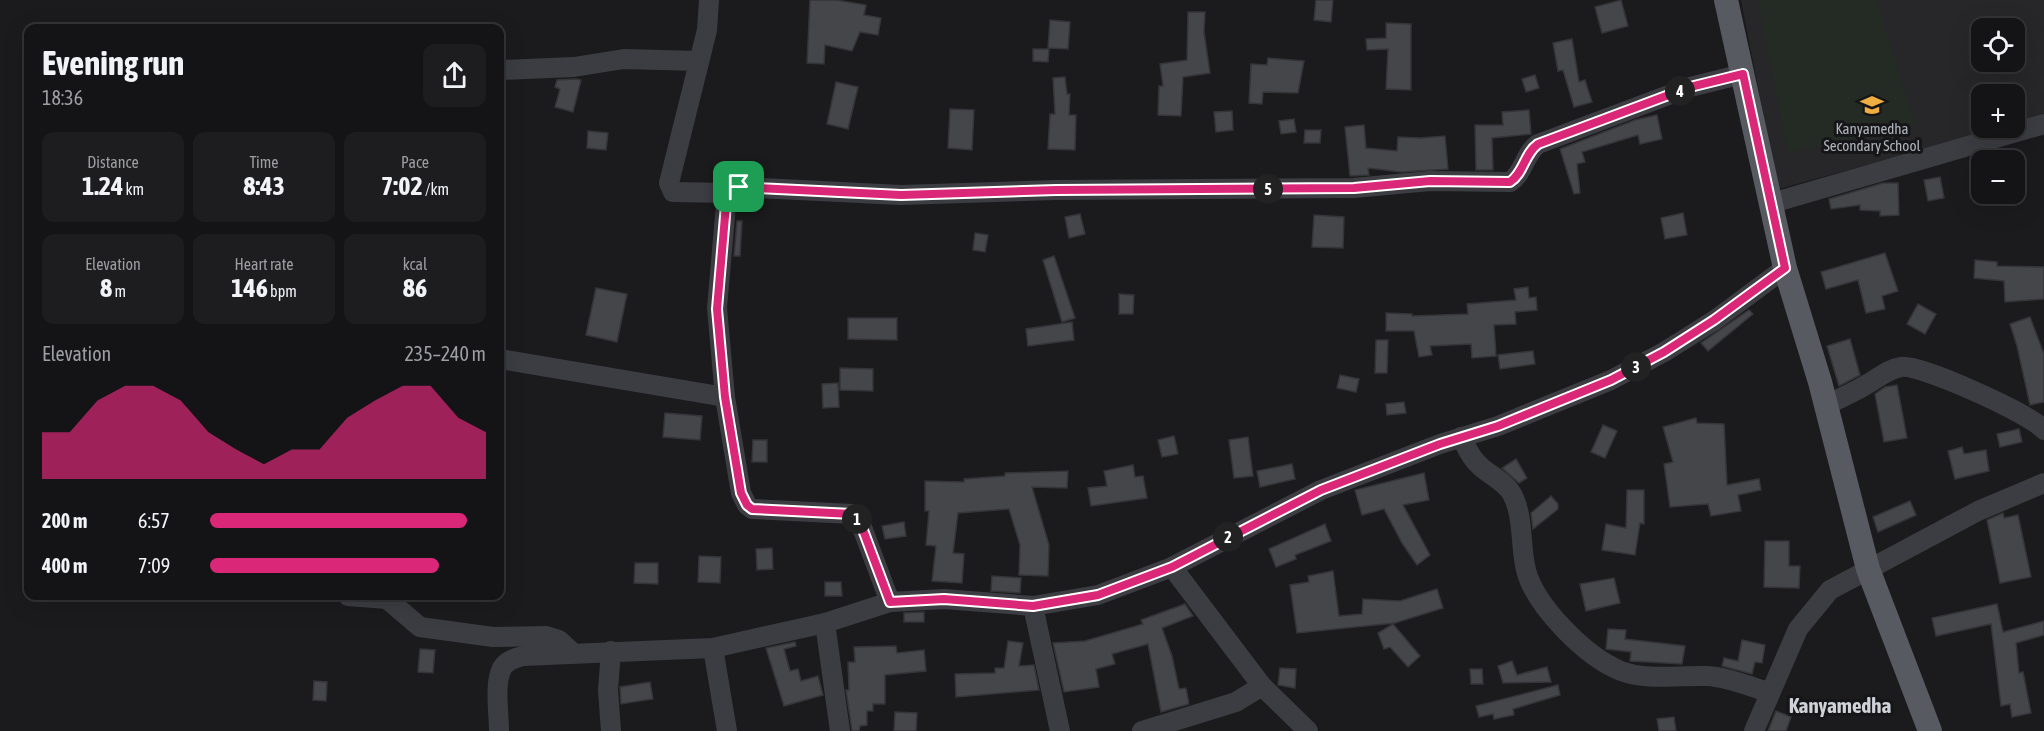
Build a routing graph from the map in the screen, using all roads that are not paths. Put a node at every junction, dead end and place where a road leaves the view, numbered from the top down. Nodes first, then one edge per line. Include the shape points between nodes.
1 (709, 0) edge
2 (1726, 0) edge
3 (699, 61) junction
4 (504, 70) edge
5 (1743, 74) junction
6 (2044, 124) edge
7 (727, 193) junction
8 (1772, 203) junction
9 (1785, 268) junction
10 (504, 359) edge
11 (725, 397) junction
12 (1826, 405) junction
13 (2044, 430) edge
14 (1461, 437) junction
15 (2044, 483) edge
16 (1172, 567) junction
17 (1868, 569) junction
18 (388, 600) edge
19 (890, 602) junction
20 (1033, 606) junction
21 (825, 623) junction
22 (713, 648) junction
23 (611, 651) junction
24 (572, 652) junction
25 (1262, 686) junction
26 (1768, 692) junction
27 (499, 731) edge
28 (611, 731) edge
29 (727, 731) edge
30 (840, 731) edge
31 (1060, 731) edge
32 (1142, 731) edge
33 (1308, 731) edge
34 (1754, 731) edge
35 (1930, 731) edge

1 - 3 street
2 - 5 main road
3 - 4 street via 624,59 574,67
3 - 7 street via 669,183 673,192
5 - 7 street via 1690,87 1538,144 1530,149 1516,178 1510,182 901,195 739,187
5 - 8 main road
6 - 8 street
7 - 11 street via 717,309
8 - 9 main road
9 - 12 main road
9 - 14 street via 1714,320 1611,380
10 - 11 street
11 - 19 street via 741,493 747,505 752,509 852,514 860,522
12 - 13 street via 1887,371 1904,366 2017,410
12 - 17 main road
14 - 16 street via 1321,490
14 - 26 street via 1478,464 1511,493 1517,506 1531,584 1565,630 1599,658 1627,673 1717,677
15 - 17 street via 1978,511
16 - 20 street via 1098,595
16 - 25 street
17 - 26 street via 1830,590 1815,607 1798,629
17 - 35 main road
18 - 24 street via 420,627 494,637 546,636
19 - 20 street via 944,599
19 - 21 street
20 - 31 street
21 - 22 street
21 - 30 street
22 - 23 street
22 - 29 street
23 - 24 street
23 - 28 street
24 - 27 street via 523,656 503,666
25 - 32 street via 1236,702
25 - 33 street
26 - 34 street

